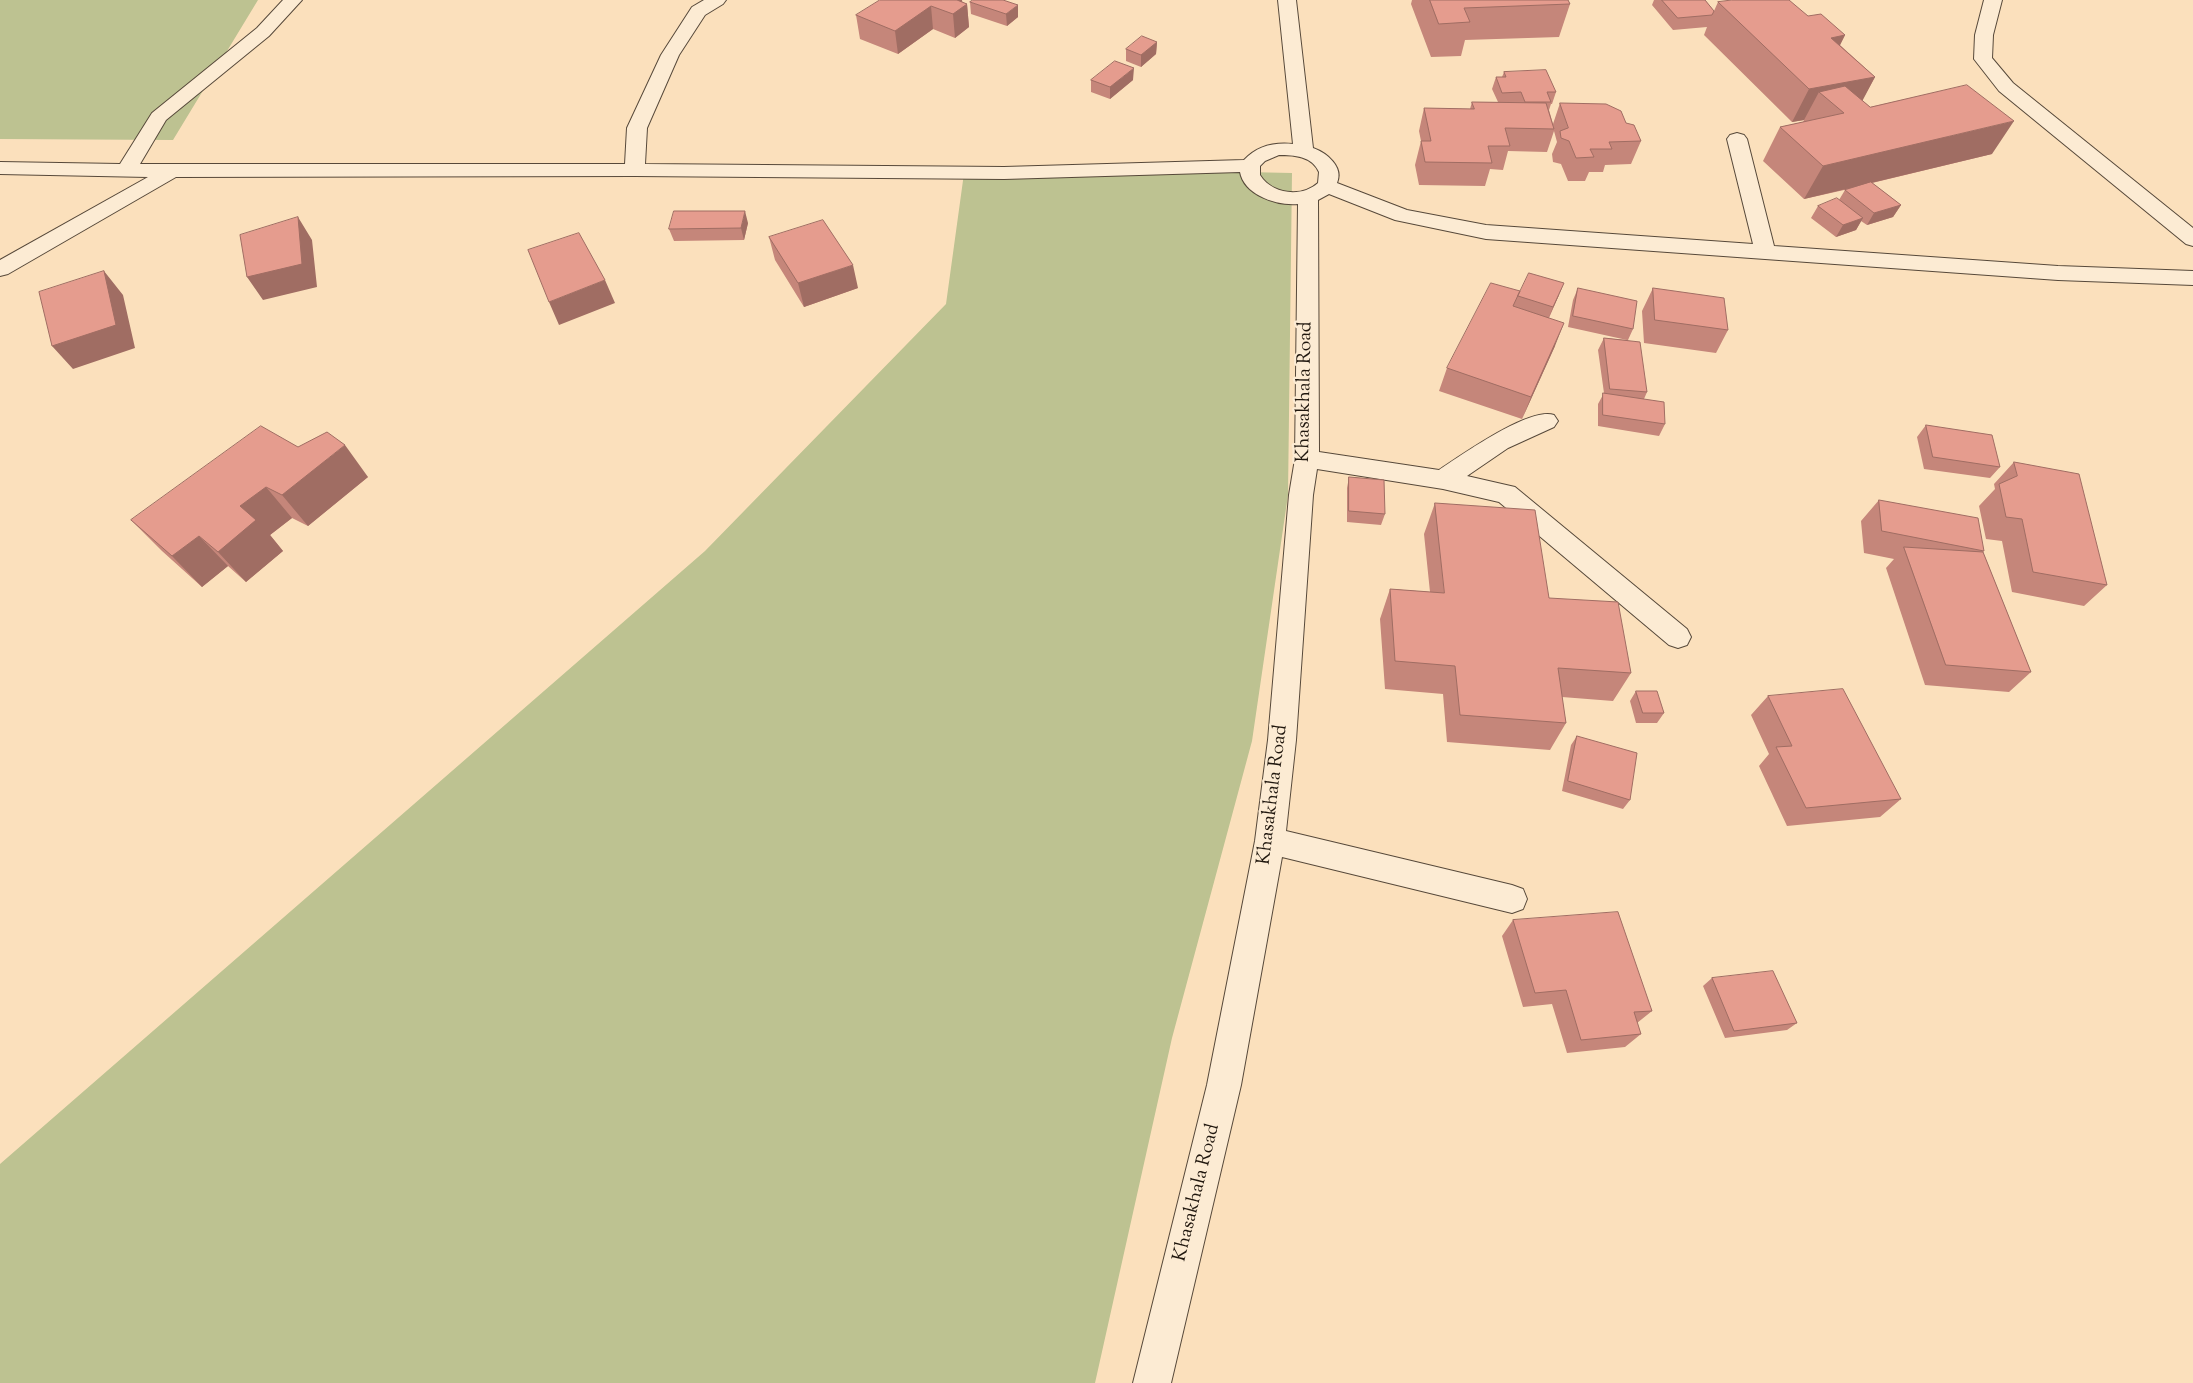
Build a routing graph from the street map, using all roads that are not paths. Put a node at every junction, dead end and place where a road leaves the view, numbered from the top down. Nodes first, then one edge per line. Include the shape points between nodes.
1 (293, 0) edge
2 (717, 0) edge
3 (1286, 0) edge
4 (1993, 0) edge
5 (1737, 139) dead end
6 (1304, 151) junction
7 (1250, 166) junction
8 (0, 168) edge
9 (127, 169) junction
10 (173, 170) junction
11 (635, 170) junction
12 (1317, 191) junction
13 (2193, 239) edge
14 (1765, 252) junction
15 (0, 269) edge
16 (2193, 278) edge
17 (1546, 421) dead end
18 (1307, 459) junction
19 (1443, 480) junction
20 (1678, 637) dead end
21 (1270, 841) junction
22 (1512, 899) dead end
23 (1152, 1383) edge

1 - 9 street via 263,32 159,117
2 - 11 street via 698,11 670,55 637,128
3 - 6 street
4 - 13 street via 1984,35 1983,59 2006,87
5 - 14 street
6 - 7 street via 1276,149 1264,152
6 - 12 street via 1324,163 1330,171 1330,179
7 - 11 street via 1004,173
7 - 12 street via 1248,173 1252,181 1269,194 1288,198
8 - 9 street
9 - 10 street
10 - 11 street
10 - 15 street
12 - 14 street via 1402,215 1486,232
12 - 18 street, Khasakhala Road
14 - 16 street via 2058,273
17 - 19 street via 1500,442
18 - 19 street
18 - 21 street, Khasakhala Road via 1301,495 1282,740
19 - 20 street via 1506,494
21 - 22 street
21 - 23 street, Khasakhala Road via 1224,1085

